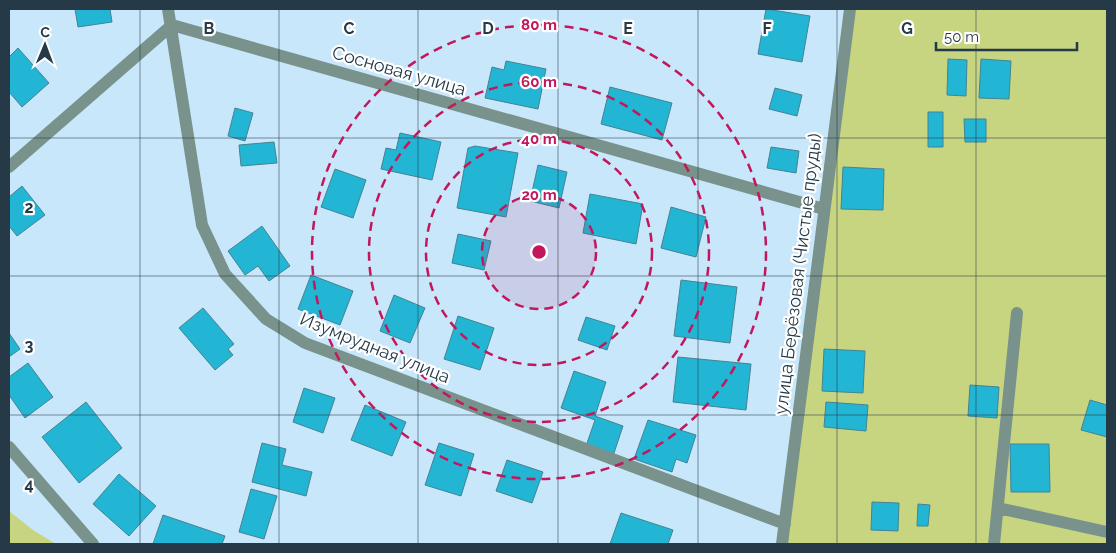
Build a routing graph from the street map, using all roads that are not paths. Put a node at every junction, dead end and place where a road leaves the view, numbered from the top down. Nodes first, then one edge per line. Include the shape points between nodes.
1 (168, 9) edge
2 (850, 9) edge
3 (172, 25) junction
4 (9, 167) edge
5 (824, 209) junction
6 (1017, 313) dead end
7 (9, 447) edge
8 (998, 508) junction
9 (785, 524) junction
10 (1107, 532) edge
11 (93, 544) edge
12 (782, 544) edge
13 (994, 544) edge

1 - 3 street, Изумрудная улица
2 - 5 street, улица Берёзовая (Чистые пруды)
3 - 4 street
3 - 5 street, Сосновая улица
3 - 9 street, Изумрудная улица via 202,226 226,274 266,319 305,343
5 - 9 street, улица Берёзовая (Чистые пруды)
6 - 8 street
7 - 11 street
8 - 10 street
8 - 13 street
9 - 12 street, улица Берёзовая (Чистые пруды)

